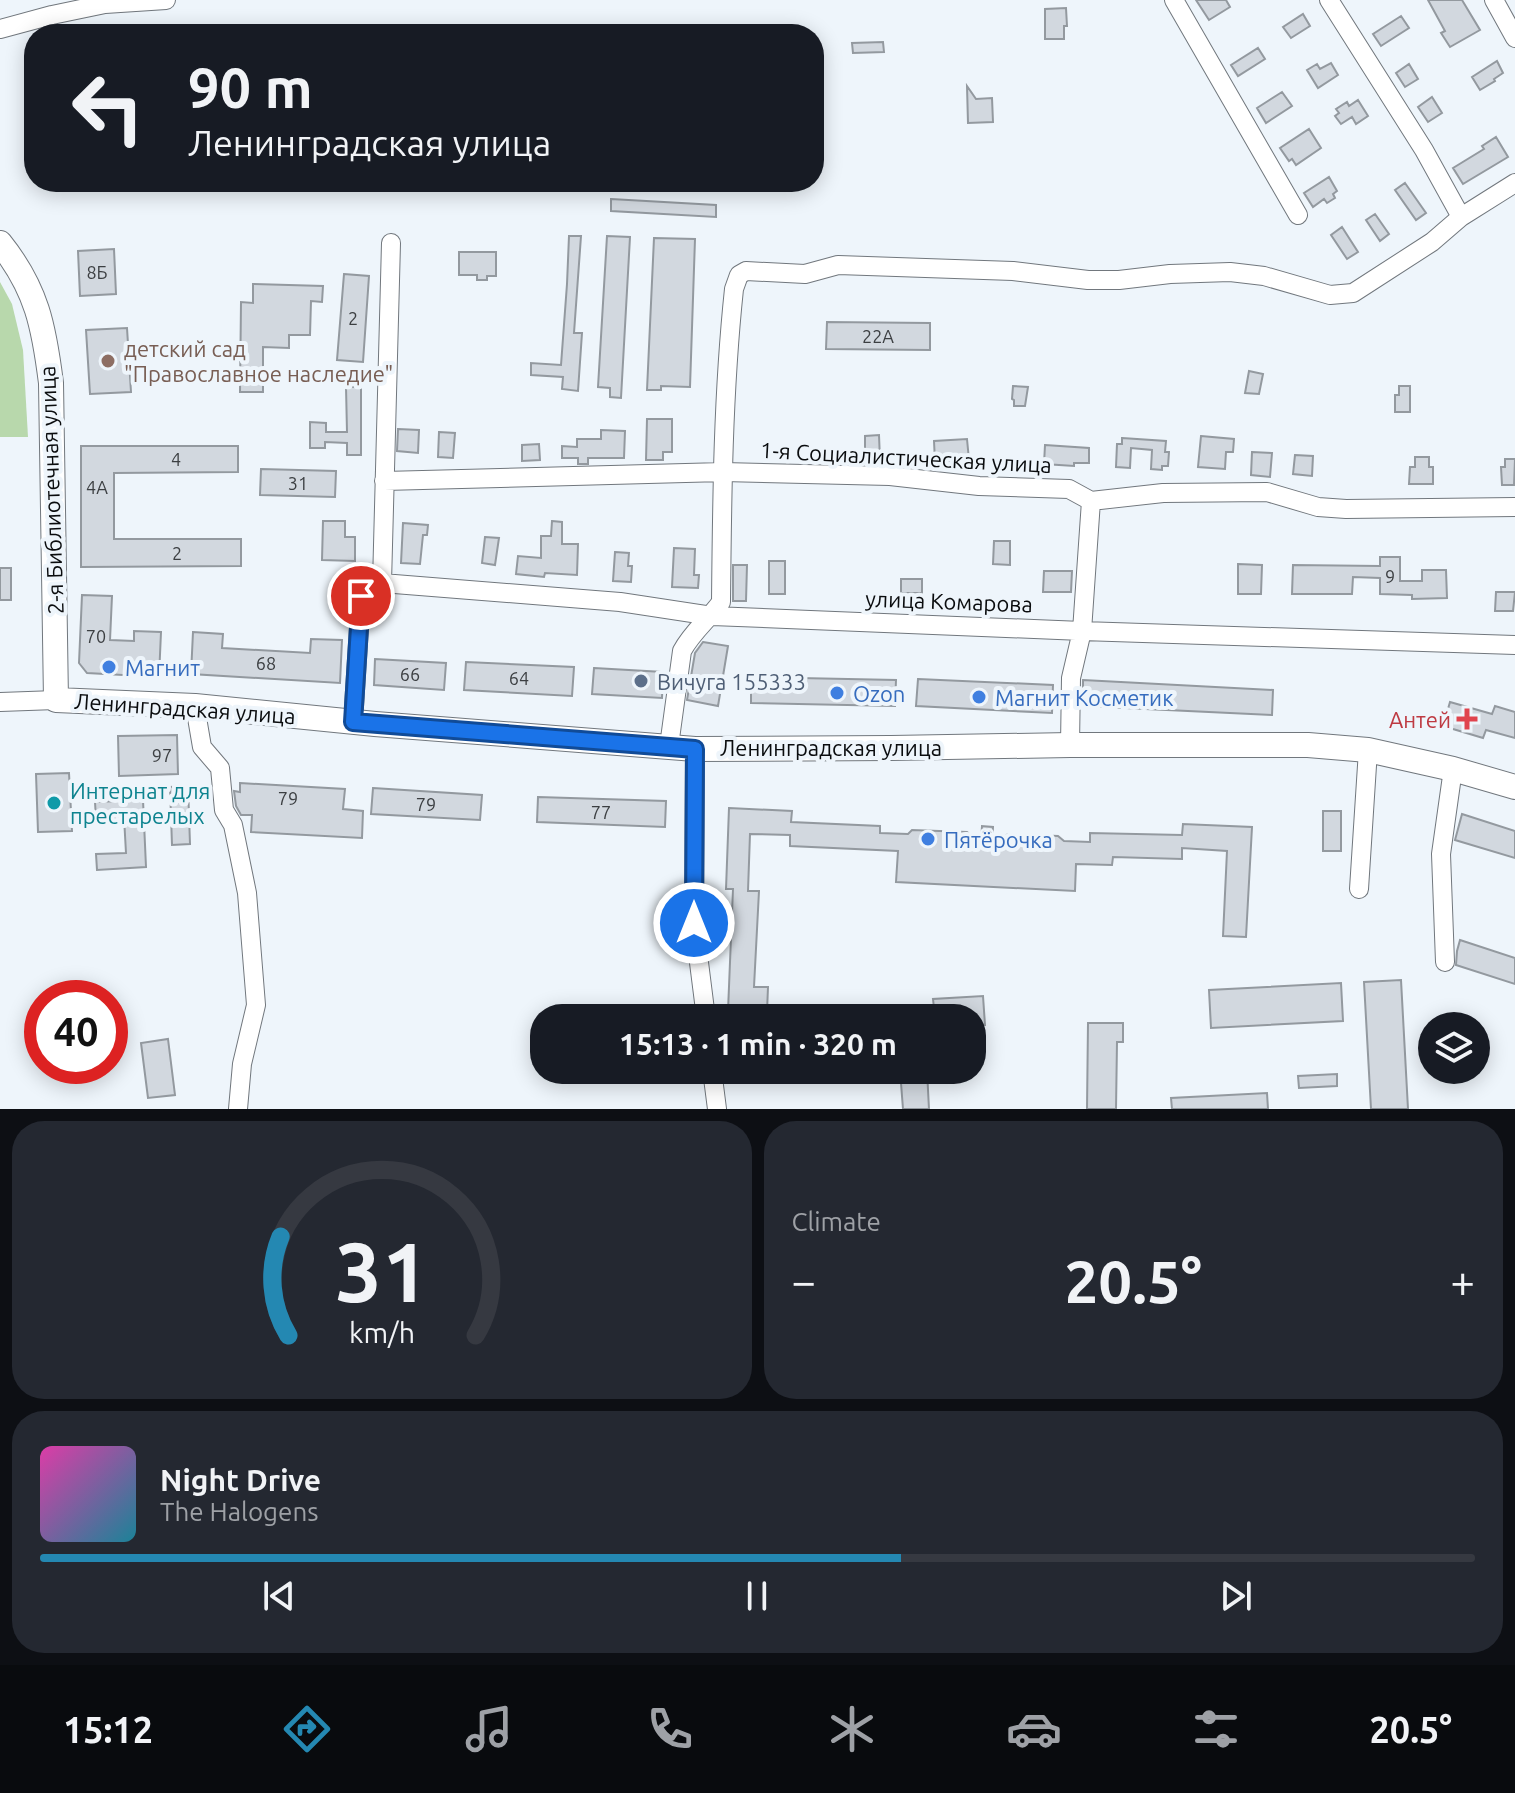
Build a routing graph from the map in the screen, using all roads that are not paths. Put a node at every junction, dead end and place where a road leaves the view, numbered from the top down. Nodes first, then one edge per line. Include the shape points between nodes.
1 (166, 0) edge
2 (1174, 0) edge
3 (1329, 0) edge
4 (1494, 0) edge
5 (51, 7) edge
6 (0, 29) edge
7 (1515, 38) edge
8 (1515, 183) edge
9 (1298, 215) dead end
10 (1461, 217) junction
11 (0, 243) edge
12 (391, 243) dead end
13 (723, 472) junction
14 (384, 481) junction
15 (1091, 501) junction
16 (1515, 507) edge
17 (382, 583) junction
18 (712, 616) junction
19 (1082, 631) junction
20 (1515, 645) edge
21 (56, 700) junction
22 (0, 702) edge
23 (195, 706) junction
24 (353, 722) junction
25 (1070, 745) junction
26 (669, 746) junction
27 (695, 749) junction
28 (1368, 750) junction
29 (1453, 769) junction
30 (1515, 787) edge
31 (1359, 889) dead end
32 (1445, 962) dead end
33 (704, 1004) edge
34 (714, 1084) edge
35 (238, 1109) edge
36 (717, 1109) edge

1 - 5 street
2 - 9 street
3 - 10 street
4 - 7 street
5 - 6 street
8 - 10 street
10 - 13 street via 1369,284 1353,293 1330,295 1230,272 1088,280 1013,271 838,265 805,274 746,271 734,289
11 - 21 main road, 2-я Библиотечная улица via 34,297 51,383
12 - 14 street
13 - 14 street, 1-я Социалистическая улица
13 - 15 street, 1-я Социалистическая улица via 890,476 1069,489
13 - 18 street via 721,602
14 - 17 street
15 - 16 street, 1-я Социалистическая улица via 1163,493 1267,492 1346,509
15 - 19 street
17 - 18 street, улица Комарова via 620,602
17 - 24 street via 366,588 361,596
18 - 19 street, улица Комарова
18 - 26 street via 682,651
19 - 20 street, улица Комарова
19 - 25 street via 1071,678
21 - 22 street, Ленинградская улица
21 - 23 main road, Ленинградская улица
23 - 24 main road, Ленинградская улица
23 - 35 street via 202,747 220,768 224,810 233,825 247,893 256,1005
24 - 26 main road, Ленинградская улица
25 - 27 main road, Ленинградская улица
25 - 28 main road, Ленинградская улица
26 - 27 main road, Ленинградская улица
27 - 33 street via 694,923
28 - 29 main road, Ленинградская улица
28 - 31 street
29 - 30 main road, Ленинградская улица
29 - 32 street via 1441,854
34 - 36 street

